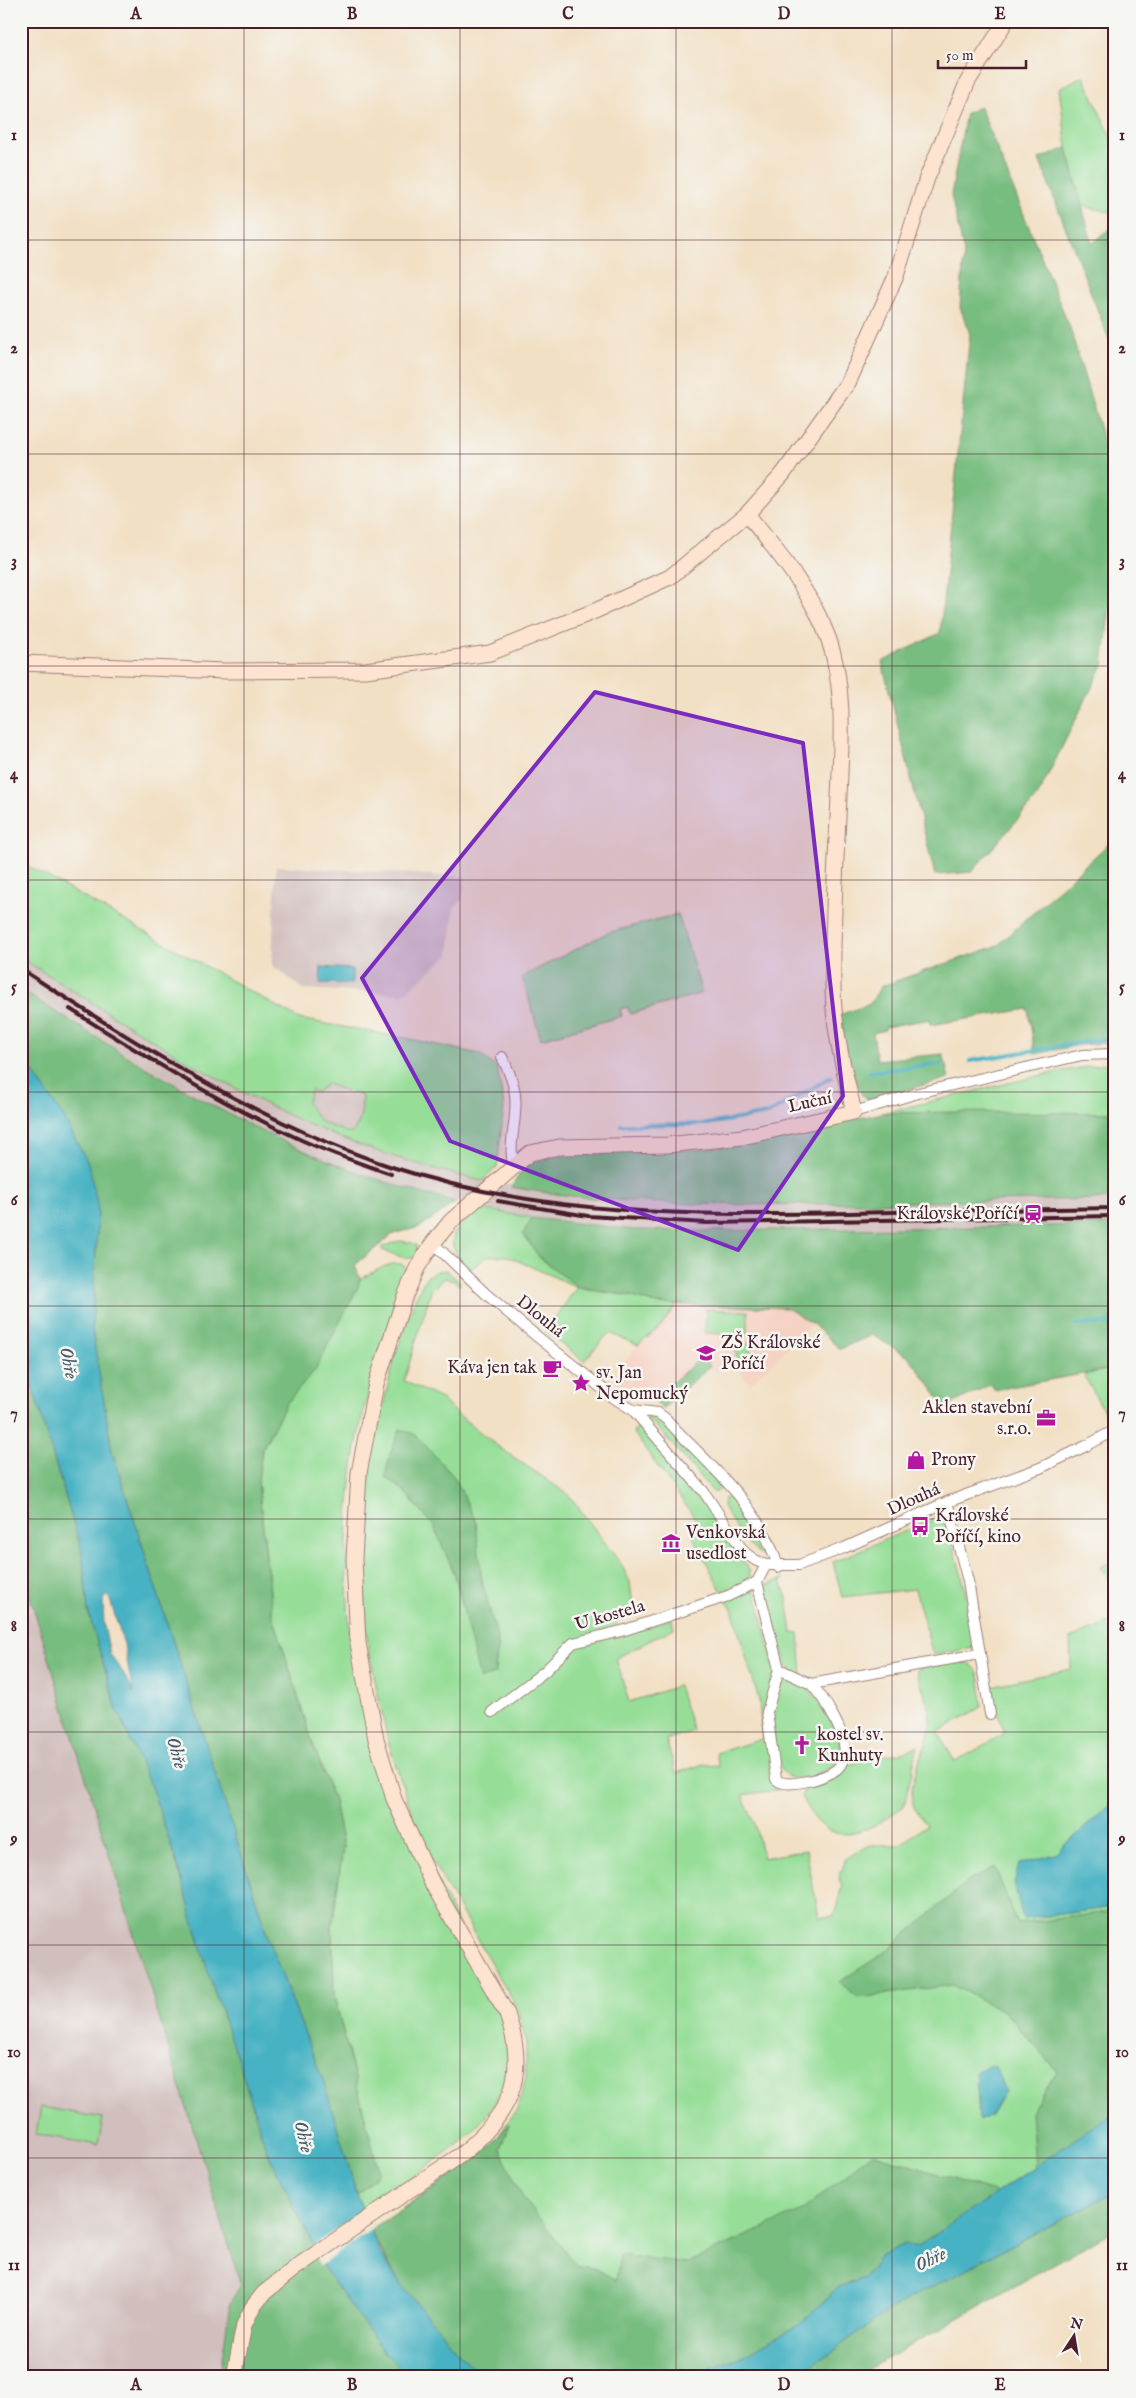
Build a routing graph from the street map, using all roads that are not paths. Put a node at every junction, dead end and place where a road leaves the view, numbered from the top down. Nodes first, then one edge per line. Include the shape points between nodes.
1 (1006, 21) edge
2 (748, 514) junction
3 (21, 663) edge
4 (1115, 1054) edge
5 (502, 1057) dead end
6 (854, 1112) junction
7 (513, 1166) junction
8 (432, 1243) junction
9 (633, 1410) junction
10 (1115, 1430) edge
11 (947, 1502) junction
12 (766, 1565) junction
13 (778, 1567) junction
14 (757, 1582) junction
15 (979, 1654) junction
16 (779, 1669) junction
17 (811, 1684) junction
18 (492, 1712) dead end
19 (990, 1714) dead end
20 (234, 2377) edge

1 - 2 street via 968,81 927,178 896,276 849,381 783,474
2 - 3 street via 670,577 596,611 490,653 366,670 226,672
2 - 6 street via 795,573 814,605 829,641 836,670 843,718 833,987 837,1037
4 - 6 street, Luční via 1082,1055 918,1093
5 - 7 street via 516,1096 509,1149
6 - 7 street, Luční via 742,1137 667,1145 559,1147 530,1153
7 - 8 street, Luční via 450,1221
8 - 9 street, Dlouhá via 517,1319
8 - 20 street, Luční via 417,1268 394,1326 366,1429 354,1533 358,1643 376,1739 394,1799 432,1883 508,2014 516,2066 507,2104 484,2136 264,2293 244,2324
9 - 12 street, Dlouhá via 704,1492 744,1552
9 - 13 street, Dlouhá via 666,1418 713,1467 756,1517 774,1551
10 - 11 street, Dlouhá via 1040,1468
11 - 13 street, Dlouhá via 844,1548 799,1565
11 - 15 street via 968,1581
12 - 13 street, Dlouhá
12 - 14 street
14 - 16 street
14 - 18 street, U kostela via 728,1596 625,1630 573,1643 545,1671
15 - 17 street
15 - 19 street
16 - 17 street
16 - 17 street via 767,1712 776,1779 783,1784 790,1785 837,1769 844,1755 845,1746 826,1700

